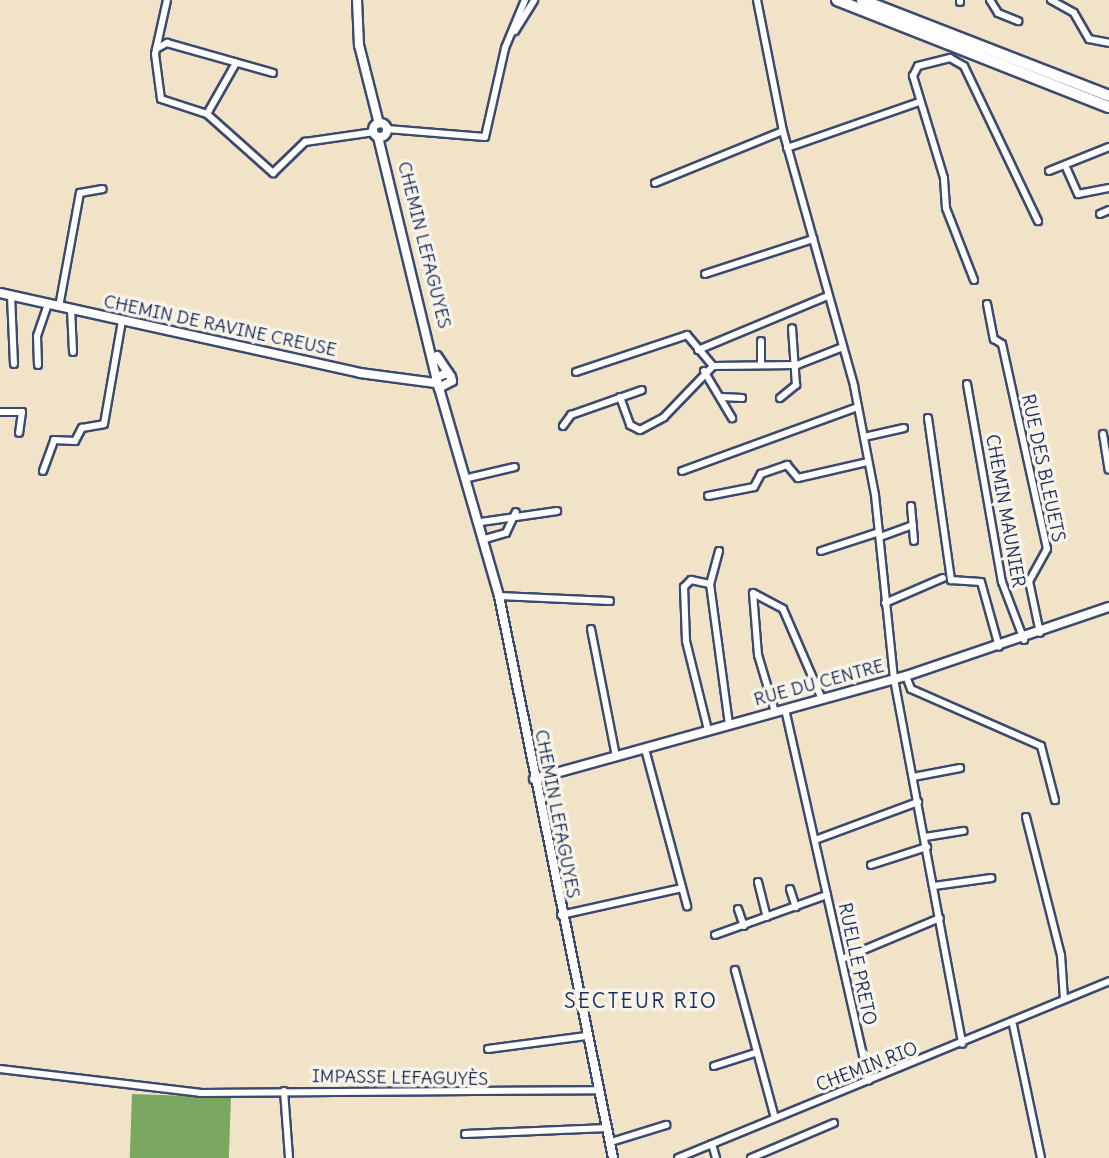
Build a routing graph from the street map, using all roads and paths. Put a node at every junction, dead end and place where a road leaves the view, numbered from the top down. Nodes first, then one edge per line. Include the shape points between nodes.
1 (167, 0) edge
2 (357, 0) edge
3 (525, 0) edge
4 (534, 0) edge
5 (757, 0) edge
6 (837, 0) edge
7 (862, 0) edge
8 (990, 0) edge
9 (1051, 0) edge
10 (1018, 22) dead end
11 (515, 31) junction
12 (1109, 43) edge
13 (156, 48) junction
14 (236, 63) junction
15 (273, 73) dead end
16 (1109, 96) edge
17 (919, 102) junction
18 (1109, 107) edge
19 (207, 114) junction
20 (782, 131) junction
21 (381, 133) junction
22 (1109, 147) edge
23 (788, 148) junction
24 (1065, 165) junction
25 (1049, 171) dead end
26 (655, 183) dead end
27 (103, 189) dead end
28 (1108, 191) edge
29 (1109, 210) edge
30 (1100, 214) dead end
31 (1038, 221) dead end
32 (813, 239) junction
33 (705, 274) dead end
34 (974, 280) dead end
35 (0, 293) edge
36 (11, 296) junction
37 (828, 296) junction
38 (48, 304) junction
39 (987, 304) dead end
40 (59, 307) junction
41 (71, 309) junction
42 (122, 321) junction
43 (792, 328) dead end
44 (761, 341) dead end
45 (843, 347) junction
46 (698, 350) junction
47 (73, 352) dead end
48 (435, 354) junction
49 (761, 363) junction
50 (14, 364) dead end
51 (38, 365) dead end
52 (797, 365) junction
53 (713, 366) junction
54 (705, 371) junction
55 (576, 372) dead end
56 (448, 373) junction
57 (437, 383) junction
58 (967, 384) dead end
59 (451, 385) junction
60 (642, 390) dead end
61 (620, 397) junction
62 (721, 397) junction
63 (742, 398) dead end
64 (780, 398) dead end
65 (448, 404) junction
66 (858, 407) junction
67 (0, 412) edge
68 (732, 418) dead end
69 (928, 418) dead end
70 (563, 426) dead end
71 (904, 428) dead end
72 (19, 433) dead end
73 (1103, 434) dead end
74 (864, 437) junction
75 (869, 462) junction
76 (515, 467) dead end
77 (1109, 470) edge
78 (43, 471) dead end
79 (682, 471) dead end
80 (468, 478) junction
81 (708, 496) dead end
82 (911, 506) dead end
83 (557, 511) dead end
84 (516, 513) junction
85 (481, 522) junction
86 (913, 525) junction
87 (880, 535) junction
88 (485, 538) junction
89 (914, 541) dead end
90 (719, 551) dead end
91 (821, 551) dead end
92 (943, 578) dead end
93 (710, 584) junction
94 (499, 596) junction
95 (610, 601) dead end
96 (885, 603) junction
97 (1109, 607) edge
98 (591, 629) dead end
99 (1040, 634) junction
100 (1024, 640) junction
101 (999, 648) junction
102 (906, 677) junction
103 (894, 679) junction
104 (822, 699) junction
105 (785, 709) junction
106 (775, 712) junction
107 (729, 724) junction
108 (708, 730) junction
109 (645, 749) junction
110 (616, 757) junction
111 (960, 768) dead end
112 (913, 777) junction
113 (534, 779) junction
114 (1055, 800) dead end
115 (918, 802) junction
116 (1026, 817) dead end
117 (964, 831) dead end
118 (925, 837) junction
119 (815, 840) junction
120 (927, 847) junction
121 (871, 865) dead end
122 (991, 878) dead end
123 (758, 883) dead end
124 (934, 886) junction
125 (682, 888) junction
126 (790, 889) dead end
127 (827, 895) junction
128 (687, 906) dead end
129 (796, 907) junction
130 (738, 909) dead end
131 (560, 915) junction
132 (767, 917) junction
133 (940, 918) junction
134 (744, 926) junction
135 (715, 934) dead end
136 (842, 960) junction
137 (735, 970) dead end
138 (1109, 981) edge
139 (1064, 999) junction
140 (1013, 1025) junction
141 (586, 1036) junction
142 (962, 1044) junction
143 (488, 1049) dead end
144 (755, 1053) junction
145 (714, 1066) dead end
146 (0, 1069) edge
147 (869, 1081) junction
148 (600, 1090) junction
149 (284, 1091) junction
150 (775, 1118) junction
151 (834, 1123) dead end
152 (666, 1125) dead end
153 (608, 1128) junction
154 (465, 1134) dead end
155 (611, 1142) junction
156 (712, 1144) junction
157 (692, 1155) edge
158 (289, 1158) edge
159 (613, 1158) edge
160 (678, 1158) edge
161 (716, 1158) edge
162 (751, 1158) edge
163 (1041, 1158) edge

1 - 13 street
2 - 21 main road, CHEMIN LEFAGUYES via 359,45
3 - 11 street
4 - 11 street
5 - 20 street
6 - 18 highway
7 - 16 highway
8 - 10 street via 998,13
9 - 12 street via 1074,13 1089,38
11 - 21 street via 485,137
13 - 14 street via 167,43
13 - 19 street via 161,99
14 - 15 street
14 - 19 street
17 - 23 street
17 - 31 street via 913,76 918,66 950,58 964,65
17 - 34 street via 944,178 948,215
19 - 21 street via 273,173 305,142
20 - 23 street
20 - 26 street
21 - 48 main road, CHEMIN LEFAGUYES
22 - 24 street
23 - 32 street
24 - 25 street
24 - 28 street via 1078,194
27 - 40 street via 80,193
29 - 30 street
32 - 33 street
32 - 37 street
35 - 36 main road, CHEMIN DE RAVINE CREUSE
36 - 38 main road, CHEMIN DE RAVINE CREUSE
36 - 50 street
37 - 45 street
37 - 46 street
38 - 40 main road, CHEMIN DE RAVINE CREUSE
38 - 51 street via 37,336
39 - 99 street, RUE DES BLEUETS via 995,339 1002,344 1047,549 1029,581
40 - 41 main road, CHEMIN DE RAVINE CREUSE
41 - 42 main road, CHEMIN DE RAVINE CREUSE
41 - 47 street
42 - 57 main road, CHEMIN DE RAVINE CREUSE
42 - 78 street via 104,424 82,428 75,441 54,440
43 - 52 street
44 - 49 street
45 - 52 street
45 - 66 street
46 - 53 street
46 - 55 street via 687,335
48 - 56 main road, CHEMIN LEFAGUYES
48 - 57 main road, CHEMIN LEFAGUYES
49 - 52 street
49 - 53 street
52 - 64 street via 795,388
53 - 54 street
54 - 61 street via 664,417 640,430 630,425
54 - 62 street
56 - 57 main road
56 - 59 main road
57 - 59 main road
57 - 65 main road, CHEMIN LEFAGUYES
58 - 100 street, CHEMIN MAUNIER via 1002,582
59 - 65 main road, CHEMIN LEFAGUYES
60 - 61 street
61 - 70 street via 571,415
62 - 63 street
62 - 68 street
65 - 80 main road, CHEMIN LEFAGUYES
66 - 74 street
66 - 79 street
67 - 72 street via 22,412
69 - 101 street via 951,580 981,582
71 - 74 street
73 - 77 street
74 - 75 street
75 - 81 street via 798,478 787,465 761,474 754,487
75 - 87 street
76 - 80 street
80 - 85 main road, CHEMIN LEFAGUYES
82 - 86 street
83 - 84 street
84 - 85 street
84 - 88 street via 506,533
85 - 88 main road, CHEMIN LEFAGUYES
86 - 87 street
86 - 89 street
87 - 91 street
87 - 96 street
88 - 94 main road, CHEMIN LEFAGUYES
90 - 93 street
92 - 96 street
93 - 107 street
93 - 108 street via 691,580 684,587 686,641
94 - 95 street
94 - 113 main road, CHEMIN LEFAGUYES
96 - 103 street
97 - 99 main road, RUE DU CENTRE
98 - 110 street
99 - 100 main road, RUE DU CENTRE
100 - 101 main road, RUE DU CENTRE
101 - 102 main road, RUE DU CENTRE
102 - 103 main road, RUE DU CENTRE
102 - 114 street via 911,690 1041,746
103 - 104 main road, RUE DU CENTRE
103 - 112 street
104 - 105 main road, RUE DU CENTRE
104 - 106 street via 783,609 752,593 758,654
105 - 106 main road, RUE DU CENTRE
105 - 119 street, RUELLE PRETO
106 - 107 main road, RUE DU CENTRE
107 - 108 main road, RUE DU CENTRE
108 - 109 main road, RUE DU CENTRE
109 - 110 main road, RUE DU CENTRE
109 - 125 street
110 - 113 main road, RUE DU CENTRE
111 - 112 street
112 - 115 street
113 - 131 main road, CHEMIN LEFAGUYES
115 - 118 street
115 - 119 street
116 - 139 street via 1061,955
117 - 118 street
118 - 120 street
119 - 127 street, RUELLE PRETO
120 - 121 street
120 - 124 street
122 - 124 street
123 - 132 street
124 - 133 street
125 - 128 street
125 - 131 street
126 - 129 street
127 - 129 street, RUELLE PRETO
127 - 136 street, RUELLE PRETO
129 - 132 street, RUELLE PRETO
130 - 134 street
131 - 141 main road, CHEMIN LEFAGUYES
132 - 134 street, RUELLE PRETO
133 - 136 street
133 - 142 street
134 - 135 street, RUELLE PRETO
136 - 147 street, RUELLE PRETO
137 - 144 street
138 - 139 street, CHEMIN RIO
139 - 140 street, CHEMIN RIO
140 - 142 street, CHEMIN RIO
140 - 163 street
141 - 143 street
141 - 148 main road, CHEMIN LEFAGUYES
142 - 147 street, CHEMIN RIO
144 - 145 street
144 - 150 street
146 - 149 street, IMPASSE LEFAGUYÈS via 131,1089
147 - 150 street, CHEMIN RIO
148 - 149 street, IMPASSE LEFAGUYÈS
148 - 153 main road, CHEMIN LEFAGUYES
149 - 158 street
150 - 156 street, CHEMIN RIO
151 - 162 street
152 - 155 street
153 - 154 street
153 - 155 main road, CHEMIN LEFAGUYES
155 - 159 main road, CHEMIN LEFAGUYES
156 - 157 street, CHEMIN RIO
156 - 161 street
157 - 160 street, CHEMIN RIO

